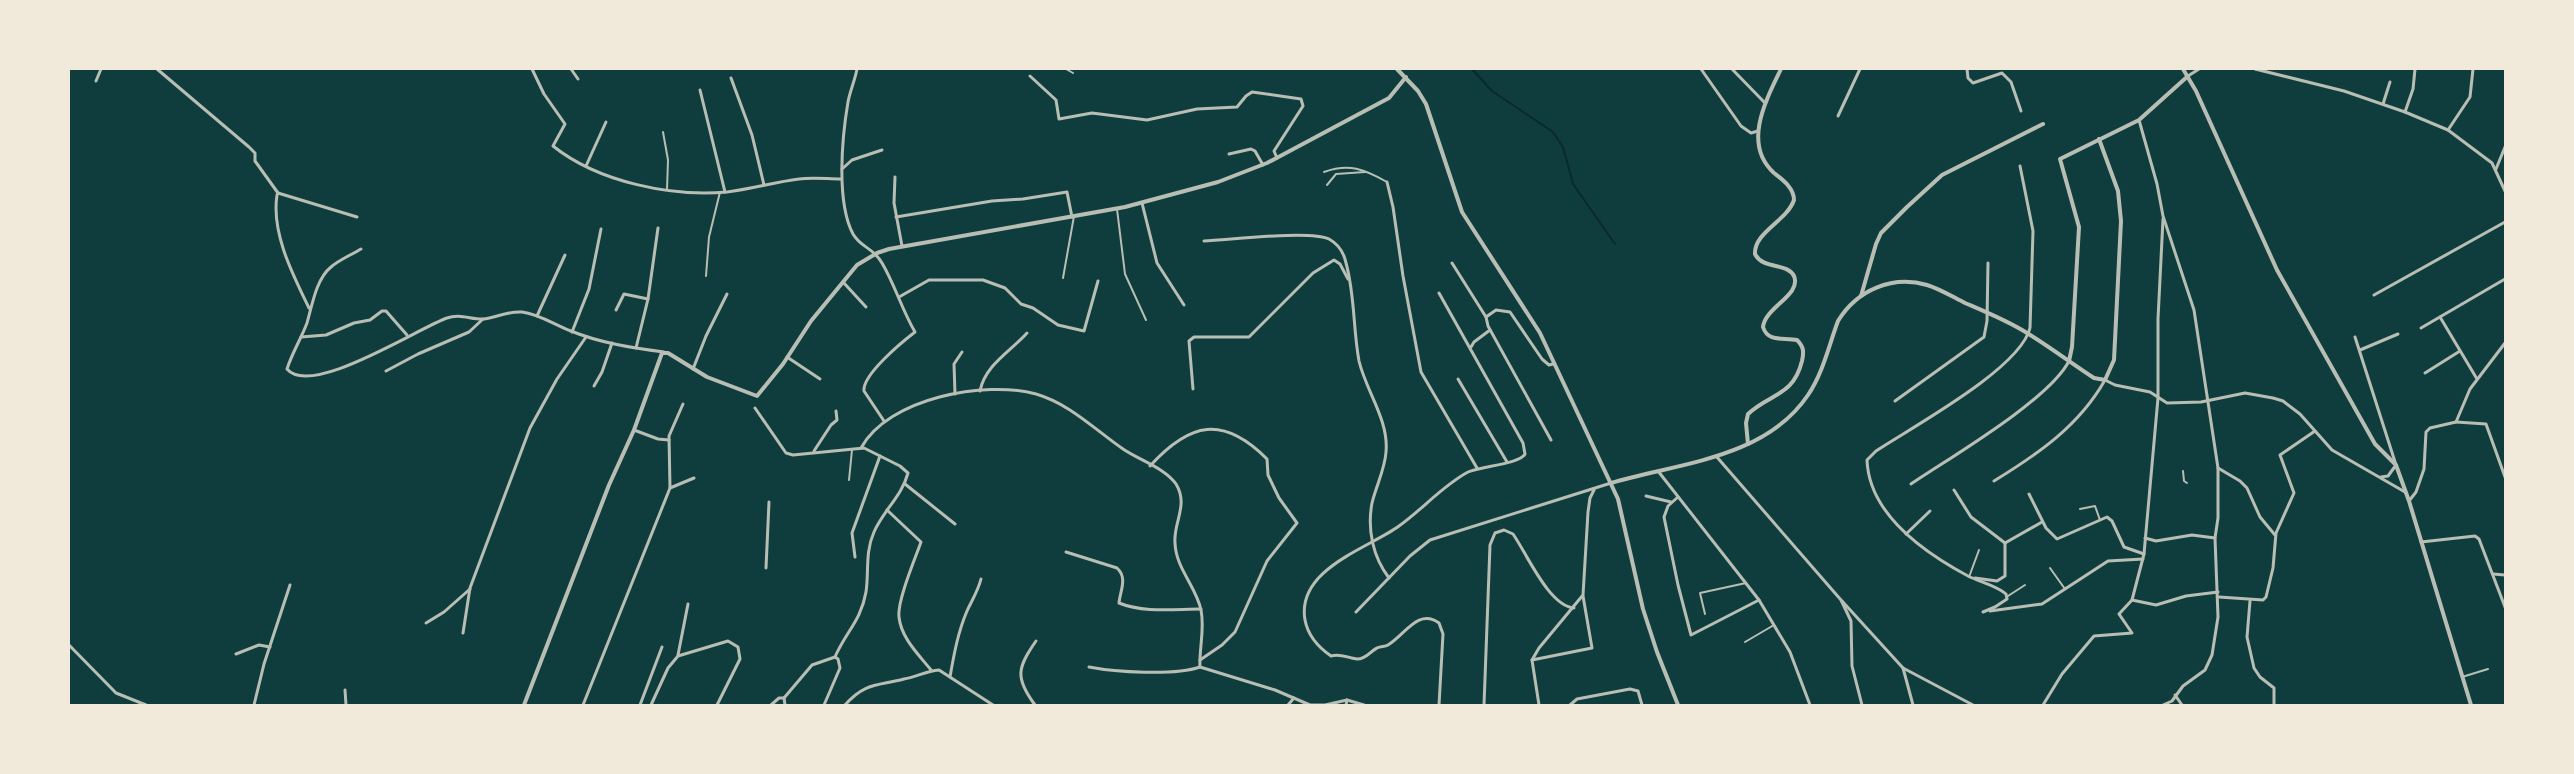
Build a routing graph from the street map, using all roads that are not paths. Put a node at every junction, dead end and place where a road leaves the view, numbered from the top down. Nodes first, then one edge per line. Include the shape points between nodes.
1 (101, 69) edge
2 (157, 69) edge
3 (532, 69) edge
4 (571, 69) edge
5 (857, 69) edge
6 (1066, 69) edge
7 (1399, 69) edge
8 (1701, 69) edge
9 (1732, 69) edge
10 (1781, 69) edge
11 (1860, 69) edge
12 (1967, 69) edge
13 (2183, 69) edge
14 (2199, 69) edge
15 (2254, 69) edge
16 (2415, 69) edge
17 (2473, 69) edge
18 (1073, 73) dead end
19 (1030, 76) dead end
20 (2188, 76) junction
21 (1406, 77) junction
22 (731, 78) dead end
23 (578, 79) dead end
24 (96, 81) dead end
25 (2390, 82) dead end
26 (700, 90) dead end
27 (1765, 103) junction
28 (2384, 104) junction
29 (2021, 111) dead end
30 (2405, 112) junction
31 (1838, 116) dead end
32 (2139, 120) junction
33 (606, 122) dead end
34 (2043, 124) dead end
35 (2448, 130) junction
36 (1758, 131) junction
37 (663, 132) dead end
38 (2099, 139) junction
39 (2505, 147) edge
40 (882, 150) dead end
41 (1229, 154) dead end
42 (1276, 158) junction
43 (1263, 165) junction
44 (586, 166) junction
45 (2020, 166) dead end
46 (841, 169) junction
47 (2496, 169) junction
48 (1324, 172) dead end
49 (1368, 172) junction
50 (896, 177) dead end
51 (841, 179) junction
52 (1387, 182) joint
53 (764, 185) junction
54 (1327, 185) dead end
55 (667, 190) junction
56 (2505, 191) edge
57 (720, 192) junction
58 (725, 192) junction
59 (278, 193) junction
60 (1142, 204) junction
61 (1117, 209) junction
62 (1073, 216) junction
63 (2163, 216) junction
64 (356, 217) dead end
65 (896, 217) junction
66 (2505, 222) edge
67 (658, 228) dead end
68 (601, 229) dead end
69 (1204, 241) dead end
70 (902, 246) junction
71 (361, 250) dead end
72 (876, 253) junction
73 (565, 255) dead end
74 (1452, 263) dead end
75 (1988, 263) dead end
76 (706, 276) dead end
77 (1063, 278) dead end
78 (2505, 279) edge
79 (1098, 281) dead end
80 (843, 282) junction
81 (1349, 282) junction
82 (1439, 293) dead end
83 (726, 294) dead end
84 (2374, 295) dead end
85 (1861, 296) junction
86 (899, 297) junction
87 (648, 298) junction
88 (1184, 305) dead end
89 (866, 307) dead end
90 (310, 309) junction
91 (616, 310) dead end
92 (1986, 312) junction
93 (538, 316) junction
94 (1486, 317) junction
95 (2440, 317) junction
96 (483, 319) junction
97 (1146, 320) dead end
98 (2421, 328) dead end
99 (1490, 330) junction
100 (572, 332) junction
101 (1027, 333) dead end
102 (2028, 334) junction
103 (2398, 334) dead end
104 (407, 335) junction
105 (586, 336) junction
106 (301, 337) junction
107 (2356, 337) dead end
108 (612, 343) junction
109 (2505, 344) edge
110 (1471, 347) junction
111 (636, 348) junction
112 (2359, 350) junction
113 (2460, 351) junction
114 (664, 352) junction
115 (962, 352) dead end
116 (787, 356) junction
117 (2069, 361) junction
118 (1553, 364) junction
119 (693, 369) junction
120 (386, 371) dead end
121 (2425, 372) dead end
122 (820, 379) dead end
123 (1458, 379) dead end
124 (2477, 379) junction
125 (2105, 380) junction
126 (594, 386) dead end
127 (1193, 389) dead end
128 (980, 391) junction
129 (954, 394) junction
130 (2158, 398) junction
131 (2208, 401) junction
132 (1895, 402) dead end
133 (683, 404) dead end
134 (755, 408) dead end
135 (836, 411) dead end
136 (884, 421) junction
137 (2456, 422) junction
138 (634, 430) junction
139 (2315, 431) junction
140 (669, 440) junction
141 (1551, 440) dead end
142 (1748, 444) junction
143 (861, 448) junction
144 (852, 449) junction
145 (814, 451) junction
146 (880, 456) junction
147 (1716, 456) junction
148 (1507, 462) junction
149 (2396, 465) junction
150 (1150, 466) junction
151 (1477, 468) junction
152 (2218, 468) junction
153 (1658, 471) junction
154 (2183, 471) dead end
155 (2381, 477) junction
156 (2505, 477) edge
157 (694, 478) dead end
158 (849, 480) dead end
159 (1994, 481) dead end
160 (1611, 483) junction
161 (2187, 483) dead end
162 (905, 484) junction
163 (1911, 484) dead end
164 (670, 488) junction
165 (1594, 489) junction
166 (1954, 490) dead end
167 (2406, 493) junction
168 (2028, 494) dead end
169 (1646, 496) dead end
170 (1678, 497) junction
171 (2409, 501) junction
172 (769, 502) dead end
173 (1671, 502) junction
174 (2080, 509) dead end
175 (887, 510) junction
176 (1930, 511) dead end
177 (2100, 520) junction
178 (2042, 522) junction
179 (955, 524) dead end
180 (1906, 534) junction
181 (2276, 535) junction
182 (2145, 538) junction
183 (2216, 538) junction
184 (1371, 541) junction
185 (2421, 542) junction
186 (2005, 543) junction
187 (1979, 550) dead end
188 (1066, 552) dead end
189 (2144, 554) junction
190 (855, 557) dead end
191 (2143, 559) junction
192 (766, 568) dead end
193 (2050, 568) dead end
194 (2493, 574) junction
195 (2505, 575) edge
196 (1969, 577) junction
197 (981, 578) dead end
198 (1389, 578) junction
199 (1746, 583) junction
200 (290, 584) dead end
201 (2025, 585) dead end
202 (470, 588) junction
203 (2065, 589) junction
204 (2218, 592) junction
205 (1583, 595) junction
206 (2008, 596) junction
207 (2218, 598) junction
208 (1759, 600) junction
209 (1840, 600) junction
210 (2132, 600) junction
211 (2250, 601) junction
212 (688, 604) dead end
213 (2505, 607) edge
214 (1574, 608) junction
215 (1201, 609) junction
216 (1988, 611) junction
217 (1356, 612) dead end
218 (1983, 612) dead end
219 (1705, 614) dead end
220 (426, 623) dead end
221 (1774, 625) junction
222 (463, 633) dead end
223 (1036, 641) dead end
224 (1745, 642) dead end
225 (69, 645) edge
226 (662, 646) dead end
227 (270, 647) junction
228 (236, 654) dead end
229 (678, 656) junction
230 (835, 657) junction
231 (1199, 660) junction
232 (1532, 660) junction
233 (1088, 667) dead end
234 (1200, 667) junction
235 (1903, 668) junction
236 (931, 670) junction
237 (2488, 670) dead end
238 (950, 677) junction
239 (2462, 677) junction
240 (344, 690) dead end
241 (2175, 695) junction
242 (784, 698) junction
243 (1294, 698) junction
244 (1348, 700) junction
245 (146, 705) edge
246 (254, 705) edge
247 (346, 705) edge
248 (524, 705) edge
249 (583, 705) edge
250 (640, 705) edge
251 (651, 705) edge
252 (717, 705) edge
253 (771, 705) edge
254 (785, 705) edge
255 (824, 705) edge
256 (845, 705) edge
257 (993, 705) edge
258 (1035, 705) edge
259 (1288, 705) edge
260 (1346, 705) edge
261 (1364, 705) edge
262 (1439, 705) edge
263 (1484, 705) edge
264 (1539, 705) edge
265 (1570, 705) edge
266 (1642, 705) edge
267 (1678, 705) edge
268 (1810, 705) edge
269 (1862, 705) edge
270 (1913, 705) edge
271 (1973, 705) edge
272 (2043, 705) edge
273 (2163, 705) edge
274 (2182, 705) edge
275 (2274, 705) edge
276 (2471, 705) edge

1 - 24 street
2 - 59 street via 255,153 256,161
3 - 44 street via 544,94 565,124 553,146
4 - 23 street
5 - 46 street via 848,100
6 - 18 lane
7 - 21 street
8 - 36 street via 1741,126 1751,133
9 - 27 street
10 - 27 street
11 - 31 street
12 - 29 street via 1968,78 1973,83 2002,73 2011,82
13 - 20 street
14 - 20 street
15 - 28 street
16 - 30 street
17 - 35 street via 2470,97
19 - 42 street via 1056,100 1059,119 1092,113 1153,120 1197,109 1237,108 1252,92 1301,99 1303,106 1274,151
20 - 32 street
20 - 149 street via 2277,270 2375,444
21 - 42 street via 1389,98
21 - 118 street via 1429,110 1462,212 1531,318
22 - 53 street via 752,135
25 - 28 street
26 - 58 street
27 - 36 street
28 - 30 street
30 - 35 street
32 - 38 street
32 - 63 street
33 - 44 street
34 - 85 street via 1942,175 1907,207 1881,233
35 - 47 street via 2485,156
36 - 142 street via 1764,160 1794,195 1786,215 1758,241 1754,249 1762,262 1789,269 1795,279 1793,290 1767,315 1763,327 1773,338 1797,340 1804,348 1804,354 1790,386 1748,414
37 - 55 lane via 668,160
38 - 117 street via 2062,156 2060,162 2079,227
38 - 125 street via 2118,191 2121,221 2114,360
39 - 47 street
40 - 46 street via 852,160
41 - 43 street via 1251,149 1256,151
42 - 43 street
43 - 60 street via 1201,188
44 - 55 street via 634,184
45 - 102 street via 2033,231
46 - 51 street
47 - 56 street
48 - 49 lane via 1344,166
49 - 52 lane
49 - 54 lane via 1336,174
50 - 65 street
51 - 53 street via 807,178
51 - 72 street via 852,233
52 - 151 street via 1421,372
53 - 58 street
55 - 57 street
57 - 58 street
57 - 76 lane via 709,237
59 - 64 street
59 - 90 street via 275,206 280,239
60 - 61 street
60 - 88 street via 1157,263
61 - 62 street
61 - 97 lane via 1126,274
62 - 65 street via 1067,192
62 - 70 street
62 - 77 lane
63 - 130 street
63 - 131 street via 2194,310
65 - 70 street
66 - 84 street
67 - 87 street
68 - 100 street via 590,289
69 - 81 street via 1324,237 1340,249
70 - 72 street
71 - 90 street via 329,268
72 - 80 street via 862,261
72 - 86 street
73 - 93 street
74 - 94 street
75 - 92 street
78 - 95 street
79 - 86 street via 1084,331 1058,324 1021,304 1005,288 983,280 929,280
80 - 89 street
80 - 116 street
81 - 127 street via 1340,264 1334,260 1313,274 1249,336 1194,337 1189,342
81 - 184 street via 1359,360 1386,440 1385,461 1372,503
82 - 110 street
83 - 119 street
85 - 92 street via 1882,285 1917,283
85 - 142 street via 1838,320 1816,380 1804,400 1780,424
86 - 136 street via 915,332 863,386
87 - 91 street via 624,294
87 - 111 street
90 - 106 street
92 - 102 street
92 - 132 street via 1984,337
93 - 96 street via 509,312
93 - 100 street
94 - 99 street
94 - 118 street via 1496,310 1510,312 1542,359
95 - 98 street
95 - 113 street
96 - 104 street via 448,317
96 - 120 street via 470,332
99 - 110 street
99 - 141 street
100 - 105 street
101 - 128 street via 997,362
102 - 117 street
102 - 180 street via 2021,347 2000,368 1867,460 1872,486
103 - 112 street
104 - 106 street via 386,310 370,320 326,334
104 - 106 street via 345,368 298,376 287,369
105 - 108 street
105 - 202 street via 530,428
107 - 112 street
108 - 111 street
108 - 126 street
109 - 124 street
110 - 148 street via 1525,449 1523,458
111 - 114 street
112 - 149 street
113 - 121 street
113 - 124 street
114 - 119 street
114 - 138 street
115 - 129 street via 954,364
116 - 119 street via 757,396
116 - 122 street
117 - 125 street via 2094,378
117 - 163 street via 2061,375 2020,409
118 - 160 street
123 - 148 street
124 - 137 street
125 - 130 street via 2150,392
125 - 159 street via 2064,432
128 - 129 street
128 - 150 street via 1035,394 1053,401 1082,417
129 - 136 street via 910,407
130 - 131 street via 2167,403
130 - 182 street
131 - 139 street via 2245,393 2264,395 2293,408
131 - 152 street
133 - 140 street
134 - 145 street via 786,454
135 - 145 street via 837,420
136 - 143 street
137 - 156 street via 2486,424
137 - 171 street via 2430,428 2426,432 2424,469 2416,492
138 - 140 street
138 - 248 street via 609,485
139 - 155 street via 2332,450
139 - 181 street via 2280,455 2294,493
140 - 164 street
142 - 147 street
143 - 144 street
143 - 146 street
144 - 145 street
144 - 158 lane
146 - 162 street via 908,473
146 - 190 street via 852,533
147 - 153 street
147 - 209 street
148 - 151 street
149 - 155 street via 2388,476
149 - 167 street
150 - 215 street via 1165,474 1179,491 1182,507 1175,544 1180,567
150 - 231 street via 1188,434 1206,428 1224,431 1244,440 1267,459 1268,475 1279,498 1298,523 1267,561 1235,632
151 - 184 street via 1450,484 1398,528
152 - 181 street via 2247,488 2260,517
152 - 183 street
153 - 160 street
153 - 170 street
154 - 161 lane
155 - 167 street
157 - 164 street
160 - 165 street
160 - 267 street via 1624,520 1648,624
162 - 175 street
162 - 179 street
164 - 249 street
165 - 198 street via 1430,540
165 - 205 street via 1588,512
166 - 186 street via 1971,516
167 - 171 street
168 - 178 street
169 - 173 street
170 - 173 street
170 - 199 street
171 - 185 street
172 - 192 street
173 - 208 street via 1665,511 1666,527 1691,634
174 - 177 lane via 2095,506
175 - 230 street via 874,532 867,556 866,592 857,622
175 - 236 street via 921,542 899,617 911,646
176 - 180 street
177 - 178 street via 2057,539
177 - 189 street via 2109,518 2124,546
178 - 186 street
180 - 196 street
181 - 211 street via 2266,597
182 - 183 street via 2156,541 2192,535
182 - 189 street
183 - 204 street
184 - 198 street
184 - 262 street via 1339,562 1314,584 1304,609 1306,627 1316,644 1331,656 1339,654 1358,659 1387,646 1418,620 1435,620 1443,634
185 - 194 street via 2475,536 2481,542
185 - 239 street
186 - 196 street via 2005,576 1992,581
187 - 196 lane
188 - 215 street via 1117,568 1122,574 1123,587 1119,603 1142,608
189 - 191 street
191 - 203 street via 2108,561
191 - 210 street
193 - 203 lane
194 - 195 street
194 - 213 street
196 - 206 street
197 - 238 street via 955,646
198 - 217 street
199 - 208 street
199 - 219 lane via 1700,593
200 - 227 street
201 - 206 lane
202 - 220 street via 444,612
202 - 222 street
203 - 216 street via 2034,607
204 - 207 street
204 - 210 street via 2186,596 2156,605
205 - 214 street
205 - 232 street via 1592,648
206 - 216 street via 2002,604
207 - 211 street via 2243,597
207 - 241 street via 2210,663 2200,676
208 - 221 street
209 - 235 street
209 - 269 street via 1852,621 1852,666
210 - 272 street via 2119,614 2132,633 2094,636 2074,658
211 - 275 street via 2247,636 2254,668 2274,688
212 - 229 street
214 - 232 street
214 - 263 street via 1563,606 1553,597 1513,534 1504,530 1495,533 1490,545
215 - 231 street
216 - 218 street
221 - 224 lane
221 - 268 street via 1790,652
223 - 258 street via 1020,671 1023,686
225 - 245 street via 116,693
226 - 250 street
227 - 228 street via 259,645
227 - 246 street
229 - 251 street via 668,668
229 - 252 street via 718,642 728,641 738,647 740,658
230 - 242 street via 812,665
230 - 255 street via 840,668
231 - 234 street
232 - 264 street
233 - 234 street via 1174,673
234 - 243 street
235 - 270 street
235 - 271 street
236 - 238 street
236 - 256 street via 905,679 870,685
237 - 239 lane
238 - 257 street
239 - 276 street
240 - 247 street
241 - 273 street via 2172,701
241 - 274 street
242 - 253 street
242 - 254 street
243 - 244 street via 1310,705
243 - 259 street
244 - 260 street
244 - 261 street
265 - 266 street via 1576,699 1630,689 1638,692

